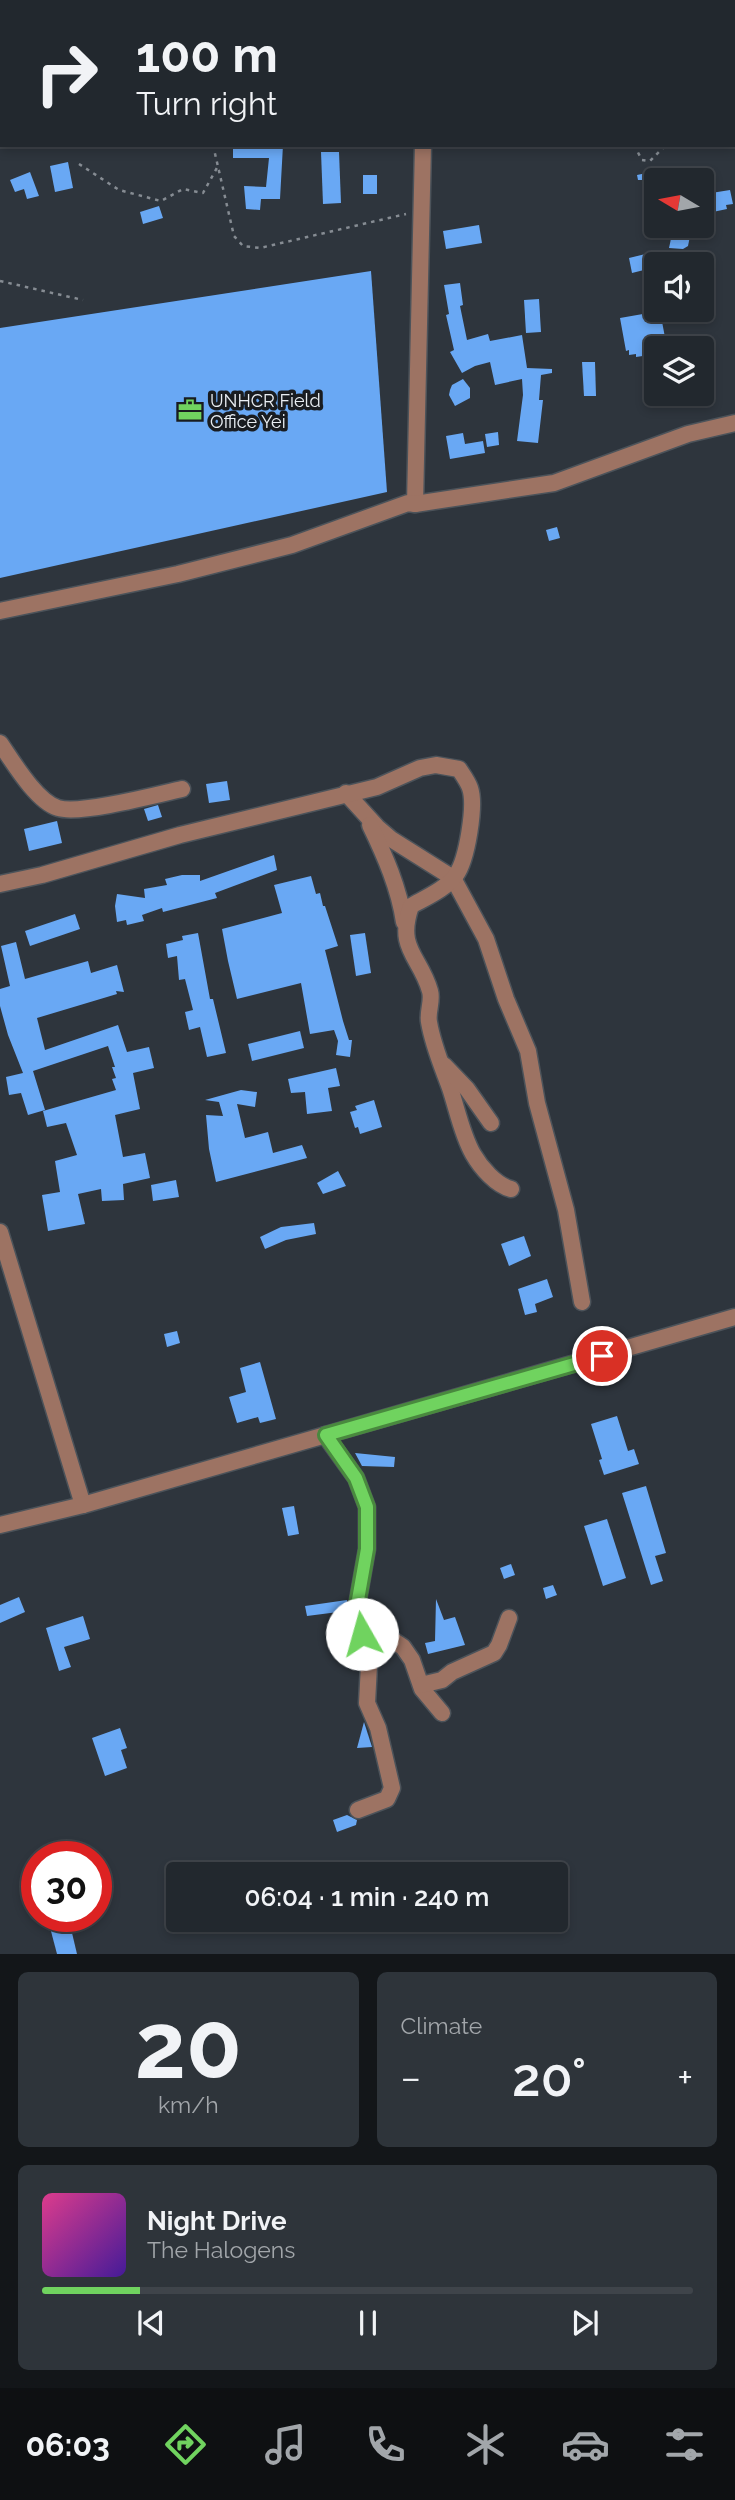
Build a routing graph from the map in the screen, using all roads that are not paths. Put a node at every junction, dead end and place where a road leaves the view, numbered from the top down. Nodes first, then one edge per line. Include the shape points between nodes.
1 (423, 147) edge
2 (735, 423) edge
3 (415, 504) junction
4 (0, 611) edge
5 (0, 743) edge
6 (182, 789) dead end
7 (345, 793) junction
8 (366, 817) junction
9 (453, 878) junction
10 (0, 884) edge
11 (405, 927) junction
12 (440, 1061) junction
13 (491, 1123) dead end
14 (511, 1189) dead end
15 (0, 1232) edge
16 (582, 1302) dead end
17 (735, 1317) edge
18 (326, 1435) junction
19 (83, 1505) junction
20 (0, 1525) edge
21 (509, 1618) dead end
22 (361, 1628) junction
23 (421, 1685) junction
24 (442, 1713) dead end
25 (358, 1810) dead end

1 - 3 street
2 - 3 street via 688,434 554,483
3 - 4 street via 292,545
5 - 6 street via 41,797 57,808 92,808
7 - 8 street
7 - 9 street via 420,768 459,769 470,787 472,815
7 - 10 street
8 - 9 street via 391,839
8 - 11 street via 387,858
9 - 11 street via 411,906
9 - 16 street via 486,939 528,1051 566,1210
11 - 12 street via 412,957 431,994 428,1018
12 - 13 street
12 - 14 street via 473,1154 500,1186
15 - 19 street
17 - 18 street
18 - 19 street
18 - 22 street via 356,1478 367,1507 367,1549 356,1611
19 - 20 street
21 - 23 street via 494,1653 442,1680
22 - 23 street via 385,1635 403,1647
22 - 25 street via 369,1665 367,1703 392,1788 387,1799
23 - 24 street

